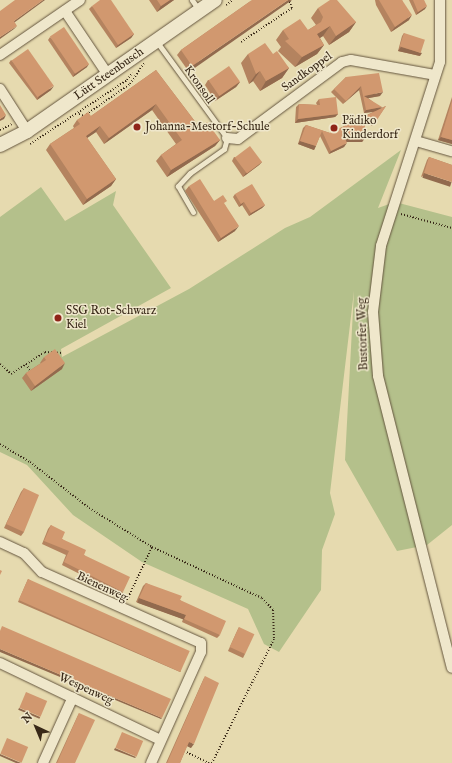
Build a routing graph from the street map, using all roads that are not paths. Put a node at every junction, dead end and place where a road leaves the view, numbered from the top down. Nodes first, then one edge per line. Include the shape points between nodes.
1 (80, 0) edge
2 (215, 0) edge
3 (440, 0) edge
4 (196, 5) edge
5 (65, 11) junction
6 (156, 41) junction
7 (447, 45) edge
8 (0, 55) edge
9 (108, 75) junction
10 (436, 75) junction
11 (0, 89) edge
12 (27, 131) junction
13 (227, 138) junction
14 (416, 141) junction
15 (0, 145) edge
16 (452, 151) edge
17 (193, 212) dead end
18 (0, 542) edge
19 (0, 663) edge
20 (452, 668) edge
21 (73, 697) junction
22 (161, 740) junction
23 (43, 763) edge
24 (151, 763) edge

1 - 5 street
2 - 4 street, Lütt Steenbusch
3 - 7 street, Bustorfer Weg
4 - 6 street, Lütt Steenbusch
5 - 8 street
5 - 9 street
6 - 9 street, Lütt Steenbusch
6 - 13 lane, Kronsoll
7 - 10 street, Bustorfer Weg
9 - 12 street, Lütt Steenbusch
10 - 13 street, Sandkoppel via 351,60 342,62 238,138
10 - 14 street, Bustorfer Weg
11 - 12 street
12 - 15 street, Lütt Steenbusch
13 - 17 lane via 224,149 190,173 178,186
14 - 16 street
14 - 20 street, Bustorfer Weg via 392,212 375,278 378,376
18 - 22 street, Bienenweg via 24,553 42,572 123,611 201,643 201,652
19 - 21 street, Wespenweg
21 - 22 street, Wespenweg
21 - 23 street
22 - 24 street

